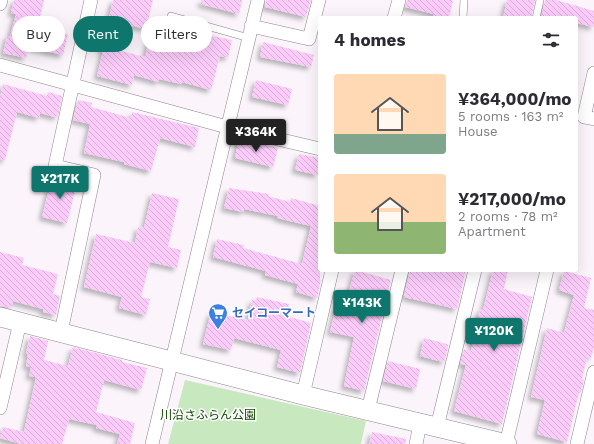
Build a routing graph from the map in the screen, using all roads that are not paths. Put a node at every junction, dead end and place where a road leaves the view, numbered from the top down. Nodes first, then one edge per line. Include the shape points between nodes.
1 (1, 0) edge
2 (91, 0) edge
3 (258, 0) edge
4 (319, 0) edge
5 (399, 0) edge
6 (464, 0) edge
7 (540, 0) edge
8 (0, 4) edge
9 (395, 16) edge
10 (463, 16) edge
11 (536, 16) edge
12 (212, 24) edge
13 (250, 32) junction
14 (0, 65) edge
15 (594, 73) edge
16 (72, 83) junction
17 (594, 119) edge
18 (227, 127) junction
19 (318, 149) edge
20 (332, 272) edge
21 (402, 272) edge
22 (473, 272) edge
23 (547, 272) edge
24 (0, 317) edge
25 (20, 322) junction
26 (61, 332) junction
27 (171, 360) junction
28 (594, 372) edge
29 (303, 395) junction
30 (0, 408) edge
31 (368, 410) junction
32 (429, 426) junction
33 (479, 441) edge
34 (152, 444) edge
35 (416, 444) edge
36 (506, 444) edge
37 (577, 444) edge

1 - 8 street
2 - 16 street
3 - 13 street
4 - 13 street via 309,39
5 - 9 street
6 - 10 lane
7 - 11 lane
12 - 13 lane
13 - 18 street
14 - 16 street
15 - 17 street via 584,117
16 - 18 street
16 - 26 street via 55,166 94,175
18 - 19 street
18 - 27 street
20 - 29 street
21 - 31 street
22 - 32 street
23 - 36 street
24 - 25 street
25 - 26 street
25 - 30 street
26 - 27 street
27 - 29 street
27 - 34 street
28 - 37 street
29 - 31 street
31 - 32 street
32 - 33 street
32 - 35 street
33 - 36 street

